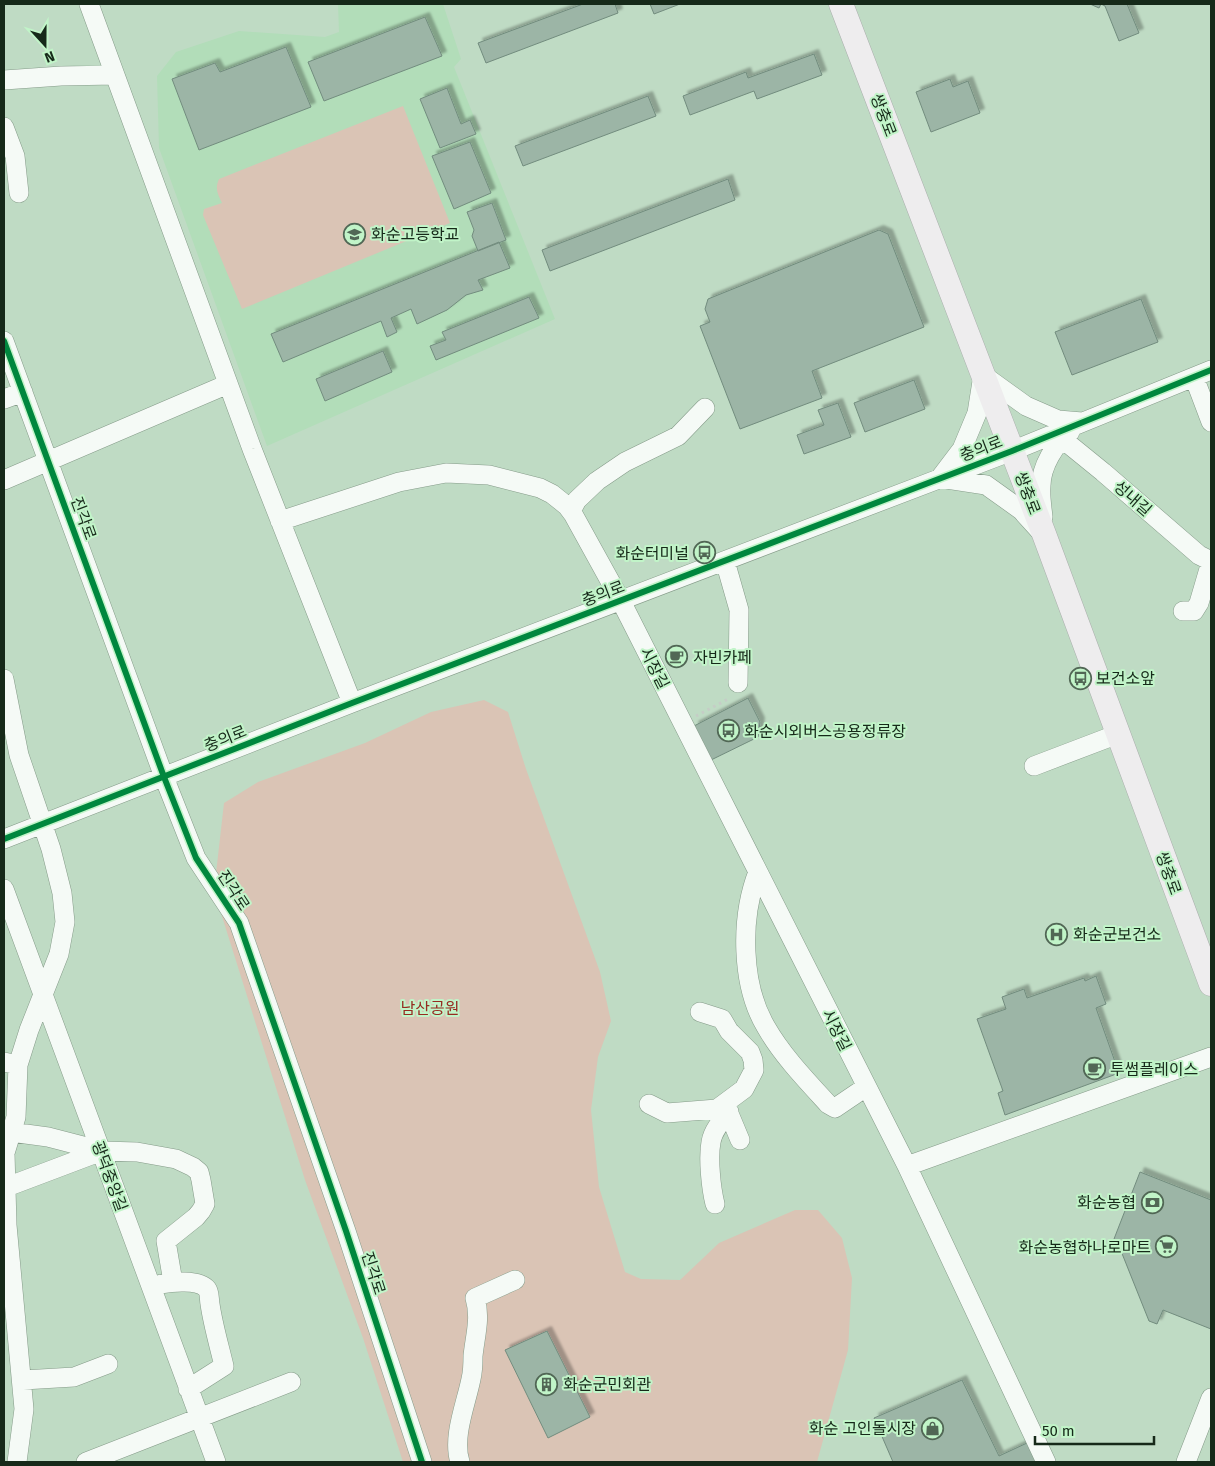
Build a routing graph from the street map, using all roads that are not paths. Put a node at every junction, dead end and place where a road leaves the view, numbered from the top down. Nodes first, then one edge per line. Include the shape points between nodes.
1 (89, 4) edge
2 (841, 4) edge
3 (115, 74) junction
4 (4, 80) edge
5 (4, 127) edge
6 (19, 193) dead end
7 (4, 341) edge
8 (1211, 370) edge
9 (982, 375) junction
10 (1194, 377) junction
11 (228, 384) junction
12 (23, 392) junction
13 (4, 399) edge
14 (705, 408) dead end
15 (1083, 422) junction
16 (1211, 422) edge
17 (1058, 436) junction
18 (1012, 451) junction
19 (48, 460) junction
20 (940, 478) junction
21 (4, 480) edge
22 (571, 511) junction
23 (280, 521) junction
24 (1044, 534) junction
25 (725, 561) junction
26 (1211, 562) edge
27 (621, 601) junction
28 (1183, 611) dead end
29 (4, 678) edge
30 (738, 683) road end
31 (352, 703) junction
32 (1118, 734) junction
33 (1034, 766) dead end
34 (164, 777) junction
35 (43, 824) junction
36 (4, 839) edge
37 (758, 872) junction
38 (4, 889) edge
39 (1211, 984) edge
40 (44, 995) junction
41 (700, 1012) dead end
42 (771, 1035) junction
43 (750, 1052) junction
44 (1211, 1057) edge
45 (11, 1064) edge
46 (866, 1087) junction
47 (649, 1104) dead end
48 (727, 1108) junction
49 (11, 1132) junction
50 (740, 1140) dead end
51 (102, 1151) junction
52 (907, 1166) junction
53 (5, 1187) edge
54 (715, 1204) dead end
55 (515, 1280) dead end
56 (173, 1282) junction
57 (150, 1285) junction
58 (108, 1364) dead end
59 (23, 1380) junction
60 (291, 1382) dead end
61 (188, 1389) junction
62 (1211, 1398) edge
63 (199, 1418) junction
64 (95, 1460) edge
65 (18, 1462) edge
66 (216, 1462) edge
67 (422, 1462) edge
68 (460, 1462) edge
69 (1046, 1462) edge
70 (1186, 1462) edge

1 - 3 street
2 - 9 main road, 쌍충로
3 - 4 street
3 - 11 street
5 - 6 street via 15,156
7 - 12 street, 진각로
8 - 10 street, 충의로
9 - 15 street via 1026,406 1058,420
9 - 18 main road, 쌍충로
9 - 20 street via 977,413 970,431 962,449
10 - 15 street, 충의로
10 - 16 street
11 - 19 street
11 - 23 street
12 - 13 street
12 - 19 street, 진각로
14 - 22 street via 678,436 625,462 597,481 577,500
15 - 17 street, 충의로
17 - 18 street, 충의로
17 - 24 street via 1041,484
17 - 26 street, 성내길
18 - 20 street, 충의로
18 - 24 main road, 쌍충로
19 - 21 street
19 - 34 street, 진각로
20 - 24 street via 986,485 1021,510
20 - 25 street, 충의로
22 - 23 street, 시장길 via 540,488 490,475 446,473 399,482
22 - 27 street, 시장길
23 - 31 street
24 - 32 main road, 쌍충로
25 - 27 street, 충의로
25 - 30 street via 739,610
26 - 28 street via 1199,603 1194,611
27 - 31 street, 충의로
27 - 37 street, 시장길
29 - 35 street via 18,755
31 - 34 street, 충의로
32 - 33 street
32 - 39 main road, 쌍충로
34 - 35 street, 충의로
34 - 67 street, 진각로 via 196,858 239,923
35 - 36 street, 충의로
35 - 40 street via 62,893 66,922 59,954
37 - 42 street via 748,905 745,941 756,1008
37 - 46 street, 시장길
38 - 40 street, 광덕중앙길
40 - 45 street
40 - 51 street, 광덕중앙길
41 - 43 street via 722,1018 729,1031
42 - 43 street
42 - 46 street via 813,1088 835,1108
43 - 48 street via 754,1070 751,1078
44 - 52 street
45 - 49 street via 16,1117
46 - 52 street, 시장길
47 - 48 street via 668,1113
48 - 50 street
48 - 54 street via 711,1141
49 - 51 street via 48,1137
49 - 53 street via 5,1154
51 - 53 street
51 - 56 street via 137,1152 176,1159 198,1172 204,1193 201,1211 166,1241
51 - 57 street, 광덕중앙길
52 - 69 street, 시장길
53 - 59 street
55 - 68 street via 475,1298 477,1330 472,1377 457,1447
56 - 57 street
56 - 61 street via 193,1283 207,1289 224,1366
57 - 61 street, 광덕중앙길
58 - 59 street via 74,1378
59 - 65 street via 24,1409
60 - 63 street
61 - 63 street, 광덕중앙길
62 - 70 street
63 - 64 street
63 - 66 street, 광덕중앙길

